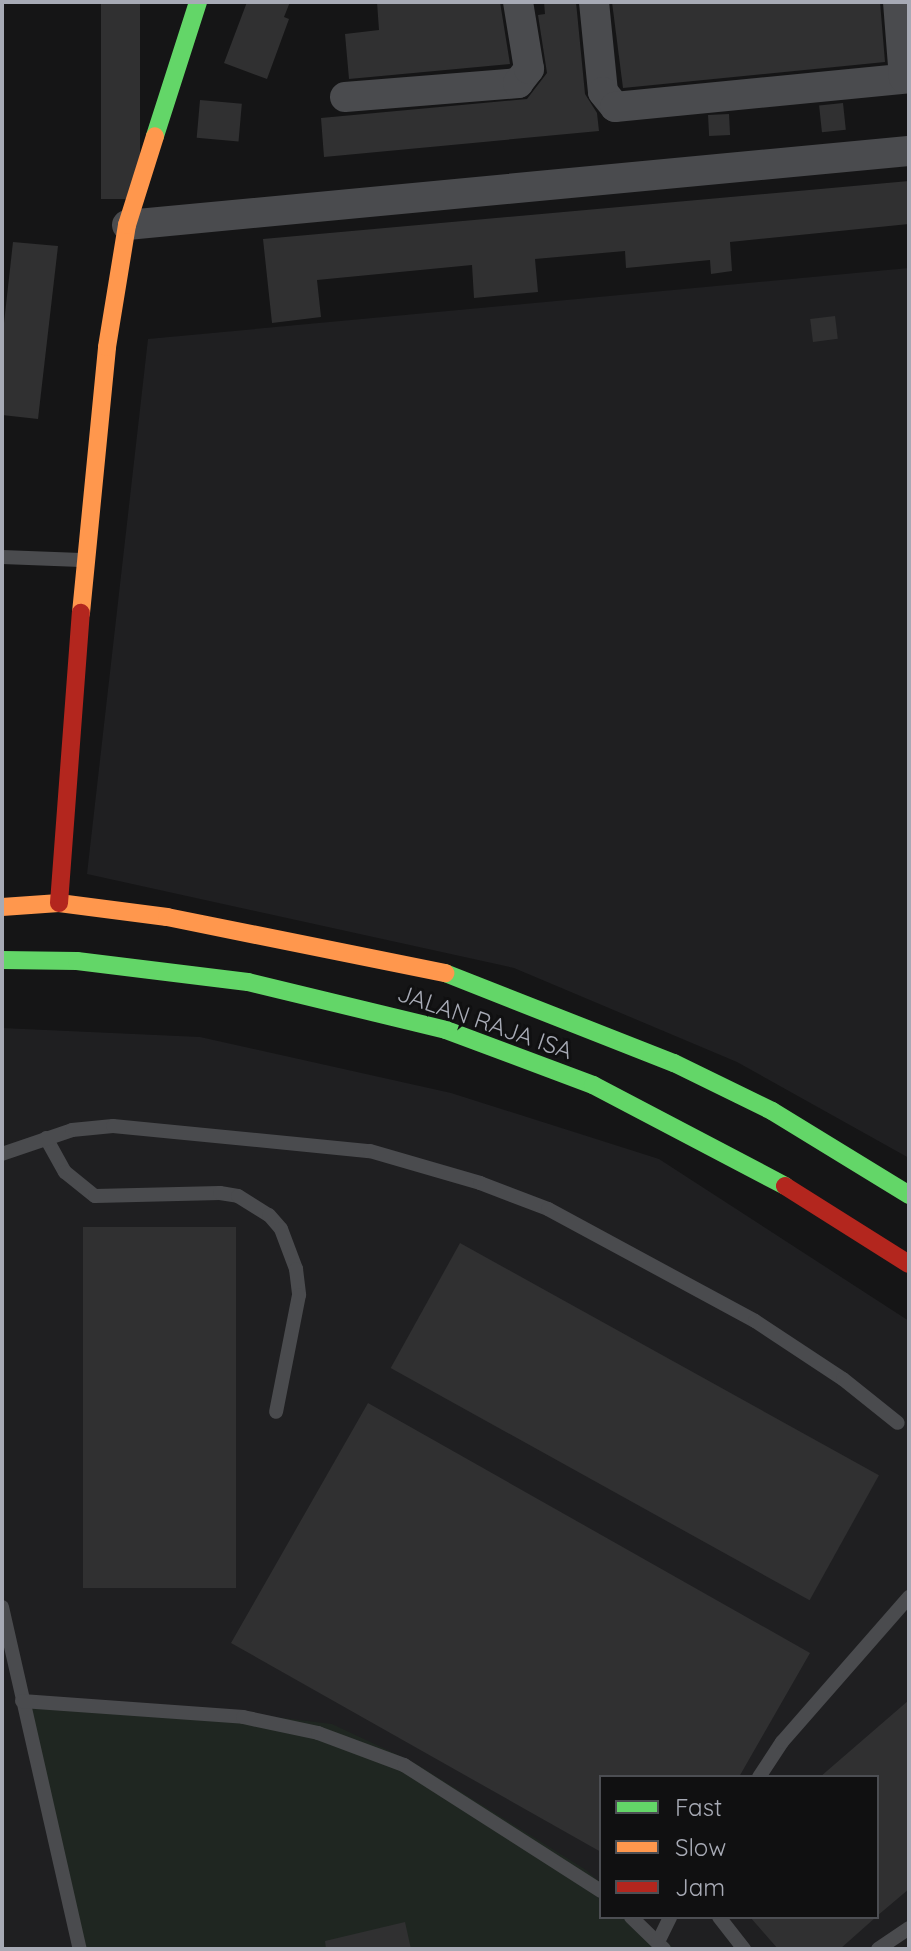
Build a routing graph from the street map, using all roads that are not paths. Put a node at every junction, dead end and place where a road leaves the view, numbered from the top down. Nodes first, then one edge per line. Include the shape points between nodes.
1 (198, 2) edge
2 (518, 2) edge
3 (594, 2) edge
4 (898, 2) edge
5 (906, 78) edge
6 (345, 97) dead end
7 (909, 151) edge
8 (127, 225) junction
9 (2, 557) edge
10 (89, 561) junction
11 (59, 903) junction
12 (2, 907) edge
13 (2, 960) edge
14 (46, 1138) junction
15 (2, 1154) edge
16 (909, 1195) edge
17 (909, 1264) edge
18 (276, 1412) dead end
19 (898, 1423) dead end
20 (909, 1597) edge
21 (2, 1607) edge
22 (22, 1701) junction
23 (760, 1775) edge
24 (599, 1890) edge
25 (633, 1919) edge
26 (669, 1919) edge
27 (721, 1919) edge
28 (909, 1928) edge
29 (661, 1945) edge
30 (80, 1949) edge
31 (744, 1949) edge
32 (878, 1949) edge

1 - 8 main road
2 - 6 street via 529,69 518,83
3 - 5 street via 603,92 615,107
4 - 5 street
7 - 8 street
8 - 10 main road via 95,432
9 - 10 lane
10 - 11 main road
11 - 12 main road, JALAN RAJA ISA
11 - 16 main road, JALAN RAJA ISA via 249,929 437,970 674,1063 772,1111
13 - 17 main road, JALAN RAJA ISA via 77,961 248,982 446,1030 593,1085 819,1204
14 - 15 lane
14 - 18 lane via 65,1172 95,1196 238,1196 281,1229 299,1295
14 - 19 lane via 113,1126 286,1140 370,1151 480,1183 548,1209 755,1321
20 - 23 lane via 782,1742
21 - 22 lane
22 - 24 lane via 243,1717 318,1733 404,1765
22 - 30 lane
25 - 29 lane
26 - 29 lane
27 - 31 lane
28 - 32 lane

